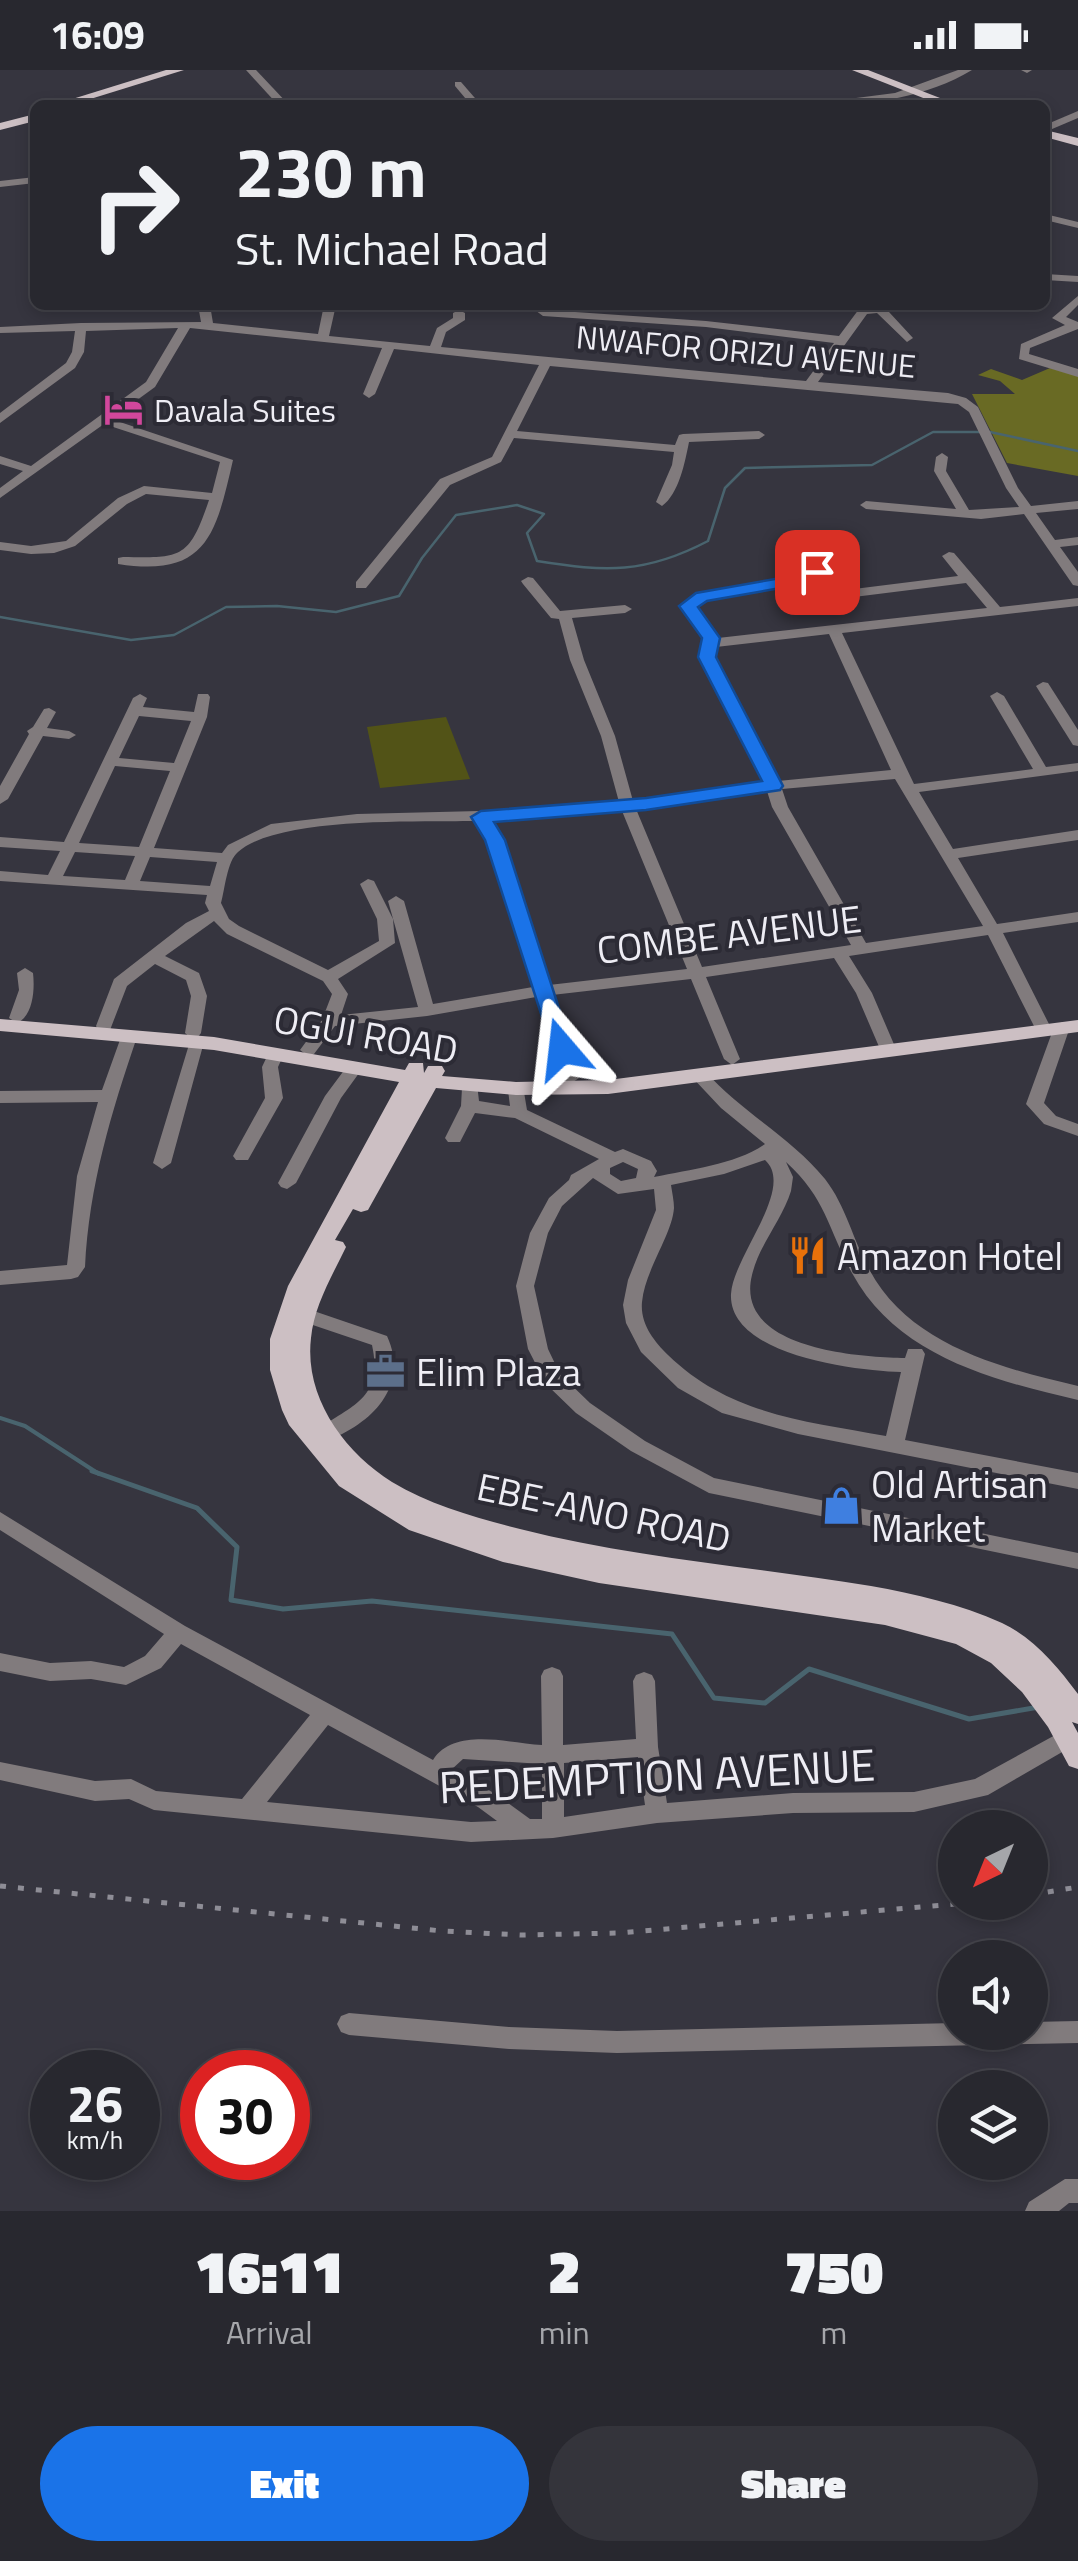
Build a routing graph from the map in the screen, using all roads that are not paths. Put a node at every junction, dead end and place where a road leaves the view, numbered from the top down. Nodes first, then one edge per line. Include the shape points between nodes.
1 (178, 70) edge
2 (192, 70) edge
3 (251, 70) edge
4 (845, 70) edge
5 (858, 70) edge
6 (959, 71) edge
7 (458, 84) dead end
8 (908, 93) junction
9 (77, 100) edge
10 (91, 100) edge
11 (279, 100) edge
12 (472, 100) edge
13 (860, 100) edge
14 (926, 100) edge
15 (934, 100) edge
16 (1078, 114) edge
17 (30, 117) edge
18 (0, 124) edge
19 (1050, 133) edge
20 (1050, 137) edge
21 (1078, 144) edge
22 (30, 181) edge
23 (0, 184) edge
24 (1050, 218) edge
25 (1078, 224) edge
26 (1050, 276) edge
27 (1078, 278) edge
28 (1078, 298) edge
29 (205, 310) edge
30 (329, 310) edge
31 (540, 310) edge
32 (866, 310) edge
33 (874, 310) edge
34 (459, 312) dead end
35 (186, 324) junction
36 (81, 326) junction
37 (1077, 326) edge
38 (208, 327) junction
39 (0, 330) edge
40 (324, 338) junction
41 (907, 338) dead end
42 (840, 340) junction
43 (390, 344) junction
44 (435, 348) junction
45 (546, 362) junction
46 (1078, 373) edge
47 (810, 384) junction
48 (369, 394) dead end
49 (0, 419) edge
50 (103, 420) junction
51 (509, 434) junction
52 (760, 435) dead end
53 (679, 449) junction
54 (942, 457) dead end
55 (0, 460) edge
56 (32, 470) junction
57 (0, 494) edge
58 (214, 497) junction
59 (662, 502) dead end
60 (866, 504) dead end
61 (1078, 505) edge
62 (1025, 509) junction
63 (965, 514) junction
64 (1078, 541) edge
65 (1050, 544) junction
66 (0, 546) edge
67 (949, 556) dead end
68 (123, 561) dead end
69 (853, 561) dead end
70 (966, 579) junction
71 (528, 580) dead end
72 (1078, 582) edge
73 (361, 584) dead end
74 (830, 596) dead end
75 (1078, 602) edge
76 (625, 609) dead end
77 (996, 611) junction
78 (565, 616) junction
79 (834, 630) junction
80 (712, 642) junction
81 (1042, 686) dead end
82 (997, 696) dead end
83 (202, 697) dead end
84 (49, 712) dead end
85 (200, 717) junction
86 (34, 731) junction
87 (69, 735) dead end
88 (1078, 742) edge
89 (109, 761) junction
90 (180, 768) junction
91 (1078, 768) edge
92 (1042, 772) junction
93 (900, 774) junction
94 (774, 786) junction
95 (911, 790) junction
96 (0, 799) edge
97 (628, 805) junction
98 (481, 817) junction
99 (1078, 835) edge
100 (0, 842) edge
101 (66, 848) junction
102 (143, 854) junction
103 (947, 855) junction
104 (226, 858) junction
105 (0, 876) edge
106 (54, 879) junction
107 (368, 884) dead end
108 (130, 887) junction
109 (216, 892) junction
110 (392, 906) junction
111 (217, 913) junction
112 (1078, 917) edge
113 (993, 930) junction
114 (862, 950) junction
115 (839, 952) junction
116 (153, 957) junction
117 (26, 974) dead end
118 (698, 974) junction
119 (329, 977) junction
120 (544, 990) junction
121 (427, 1011) junction
122 (6, 1020) edge
123 (330, 1020) junction
124 (1060, 1023) edge
125 (104, 1026) junction
126 (129, 1036) junction
127 (195, 1038) junction
128 (886, 1044) junction
129 (308, 1050) junction
130 (276, 1054) junction
131 (732, 1059) junction
132 (354, 1069) junction
133 (422, 1075) junction
134 (699, 1075) junction
135 (570, 1078) junction
136 (517, 1090) junction
137 (108, 1096) junction
138 (0, 1097) edge
139 (470, 1097) junction
140 (519, 1112) junction
141 (1078, 1130) edge
142 (454, 1138) dead end
143 (773, 1146) junction
144 (242, 1156) dead end
145 (162, 1163) dead end
146 (603, 1164) junction
147 (646, 1164) junction
148 (662, 1181) junction
149 (287, 1182) dead end
150 (634, 1187) junction
151 (0, 1278) edge
152 (305, 1315) junction
153 (918, 1339) junction
154 (912, 1366) junction
155 (1078, 1393) edge
156 (326, 1433) junction
157 (894, 1446) junction
158 (1078, 1481) edge
159 (0, 1520) edge
160 (1078, 1562) edge
161 (178, 1632) junction
162 (0, 1662) edge
163 (552, 1676) dead end
164 (644, 1681) dead end
165 (326, 1711) junction
166 (1066, 1718) edge
167 (647, 1747) junction
168 (552, 1755) junction
169 (0, 1771) edge
170 (438, 1773) junction
171 (247, 1810) junction
172 (657, 1813) junction
173 (524, 1828) junction
174 (553, 1828) junction
175 (350, 2024) dead end
176 (1078, 2032) edge
177 (1078, 2191) edge
178 (1038, 2211) edge

1 - 9 main road
2 - 10 main road
3 - 11 street
4 - 8 main road
5 - 8 main road
6 - 8 street
7 - 12 street
8 - 13 street
8 - 14 main road
8 - 15 main road
16 - 19 street
17 - 18 main road
20 - 21 main road
22 - 23 street
24 - 25 street
26 - 27 street
28 - 37 street via 1058,318
29 - 38 street
30 - 40 street
31 - 42 street
32 - 42 street
33 - 41 street
34 - 44 street
35 - 36 street, NWAFOR ORIZU AVENUE via 122,320
35 - 38 street, NWAFOR ORIZU AVENUE
35 - 50 street via 151,384
36 - 39 street, NWAFOR ORIZU AVENUE
36 - 49 street via 70,364
37 - 46 street via 1024,346 1023,356
38 - 40 street, NWAFOR ORIZU AVENUE
40 - 43 street, NWAFOR ORIZU AVENUE
42 - 47 street
43 - 44 street, NWAFOR ORIZU AVENUE
43 - 48 street
44 - 45 street, NWAFOR ORIZU AVENUE
45 - 47 street, NWAFOR ORIZU AVENUE
45 - 51 street
47 - 62 street, NWAFOR ORIZU AVENUE via 966,403
50 - 56 street
50 - 58 street via 225,456
51 - 53 street
51 - 73 street via 497,459 438,489
52 - 53 street via 690,436
53 - 59 street
54 - 63 street via 940,471
55 - 56 street
56 - 57 street
58 - 66 street via 144,490 70,546
58 - 68 street via 190,553
60 - 63 street
61 - 62 street
62 - 63 street
62 - 65 street
64 - 65 street
65 - 72 street
67 - 70 street
69 - 80 street via 803,579 694,599 688,606
70 - 74 street
70 - 77 street via 985,590
71 - 78 street via 552,613
75 - 77 street
76 - 78 street
77 - 79 street
78 - 97 street
79 - 80 street
79 - 93 street
80 - 94 street via 707,657
81 - 88 street
82 - 92 street
83 - 85 street
84 - 86 street
85 - 89 street via 138,705
85 - 90 street
86 - 87 street
86 - 96 street
89 - 90 street
89 - 101 street
90 - 102 street
91 - 92 street
92 - 95 street
93 - 94 street
93 - 95 street
94 - 97 street
94 - 114 street
95 - 103 street
97 - 98 street
97 - 118 street
98 - 104 street via 282,826 250,836
98 - 120 street via 495,840
99 - 103 street
100 - 101 street
101 - 102 street
101 - 106 street
102 - 104 street
102 - 108 street
103 - 113 street
104 - 109 street
105 - 106 street
106 - 108 street
107 - 110 street
108 - 109 street
109 - 111 street
110 - 119 street via 384,946
110 - 121 street
111 - 116 street
111 - 119 street via 233,930
112 - 113 street, COMBE AVENUE
113 - 114 street, COMBE AVENUE
113 - 124 street
114 - 115 street, COMBE AVENUE
115 - 118 street, COMBE AVENUE
115 - 128 street
116 - 125 street via 120,983
116 - 127 street via 193,977 199,992
117 - 122 street via 27,990
118 - 120 street, COMBE AVENUE
118 - 131 street
119 - 123 street via 340,994
120 - 121 street, COMBE AVENUE
120 - 135 street
121 - 123 street, COMBE AVENUE
122 - 125 main road, OGUI ROAD
122 - 126 main road, OGUI ROAD
123 - 129 street
124 - 128 main road, OGUI ROAD
124 - 141 street via 1035,1104 1050,1120
125 - 127 main road, OGUI ROAD
126 - 127 main road, OGUI ROAD
126 - 137 street
127 - 129 main road, OGUI ROAD
127 - 130 main road, OGUI ROAD
127 - 145 street
128 - 131 main road, OGUI ROAD
128 - 134 main road, OGUI ROAD
129 - 133 main road, OGUI ROAD
130 - 132 main road, OGUI ROAD
130 - 144 street via 270,1067 274,1098
131 - 135 main road, OGUI ROAD
132 - 133 main road, OGUI ROAD
132 - 149 street
133 - 135 main road, OGUI ROAD
133 - 139 main road, OGUI ROAD
133 - 152 main road, EBE-ANO ROAD
133 - 166 main road, EBE-ANO ROAD via 292,1300 280,1342 288,1403 325,1462 391,1512 513,1554 962,1636 1008,1661
134 - 136 main road, OGUI ROAD via 567,1091
134 - 143 street
136 - 139 main road, OGUI ROAD
136 - 140 street
137 - 138 street
137 - 151 street via 82,1181 76,1268
139 - 140 street
139 - 142 street
140 - 146 street
143 - 148 street via 724,1168
143 - 153 street via 820,1187 866,1282
143 - 154 street via 784,1185 741,1277 740,1295 752,1319 802,1354
146 - 147 street via 632,1156
146 - 150 street via 611,1186
146 - 160 street via 555,1202 525,1286 538,1349 553,1378 583,1408 710,1485
147 - 148 street
147 - 150 street via 647,1178
148 - 150 street
148 - 157 street via 665,1210 632,1305 655,1354 686,1383 729,1408
152 - 156 main road, EBE-ANO ROAD via 298,1352 304,1385
152 - 156 street via 380,1341 388,1372 380,1394
153 - 154 street
153 - 155 street via 998,1372
154 - 157 street
156 - 166 main road, EBE-ANO ROAD via 392,1492 483,1526 576,1550 922,1607 992,1629 1026,1650
157 - 158 street
159 - 161 street
161 - 162 street via 153,1662 126,1676
161 - 165 street
163 - 168 street
164 - 167 street
165 - 170 street
165 - 171 street
166 - 172 street, REDEMPTION AVENUE via 980,1788 914,1802
167 - 168 street
167 - 172 street
168 - 170 street via 460,1749
168 - 174 street
169 - 171 street, REDEMPTION AVENUE
170 - 173 street
171 - 173 street, REDEMPTION AVENUE via 471,1832
172 - 174 street, REDEMPTION AVENUE
173 - 174 street, REDEMPTION AVENUE
175 - 176 street via 617,2042
177 - 178 street via 1065,2191

